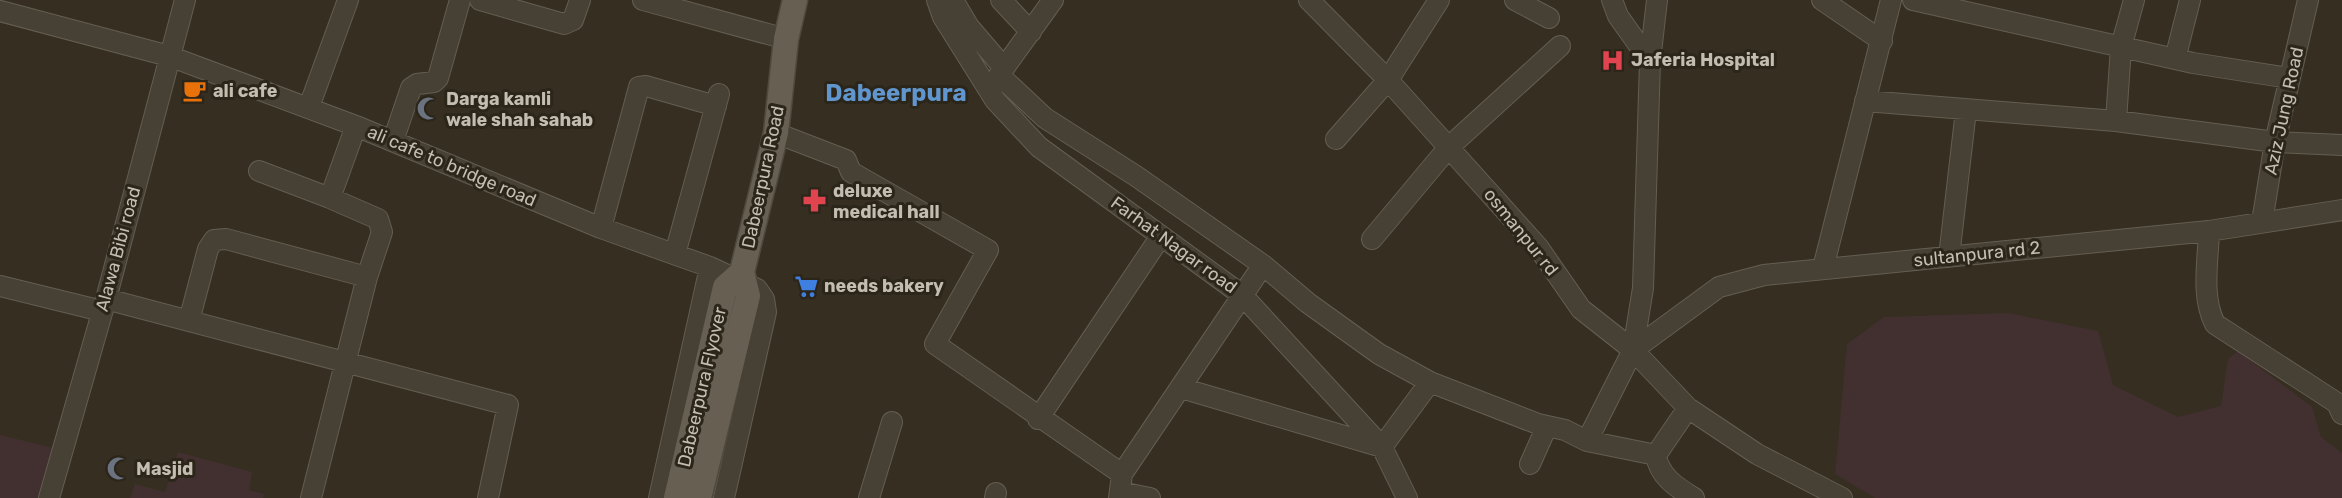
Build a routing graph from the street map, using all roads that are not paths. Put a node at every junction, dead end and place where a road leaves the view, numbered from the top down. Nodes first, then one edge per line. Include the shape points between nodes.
1 (185, 0) edge
2 (348, 0) edge
3 (460, 0) edge
4 (480, 0) edge
5 (579, 0) edge
6 (643, 0) edge
7 (795, 0) edge
8 (937, 0) edge
9 (953, 0) edge
10 (1001, 0) edge
11 (1053, 0) edge
12 (1309, 0) edge
13 (1440, 0) edge
14 (1515, 0) edge
15 (1612, 0) edge
16 (1657, 0) edge
17 (1822, 0) edge
18 (1891, 0) edge
19 (1913, 0) edge
20 (2134, 0) edge
21 (2190, 0) edge
22 (2308, 0) edge
23 (0, 11) edge
24 (1549, 18) dead end
25 (1030, 32) junction
26 (786, 39) junction
27 (1882, 41) junction
28 (1560, 46) dead end
29 (2121, 47) junction
30 (169, 56) junction
31 (2175, 59) junction
32 (1650, 61) junction
33 (1004, 68) junction
34 (2289, 78) junction
35 (1388, 80) junction
36 (1865, 101) junction
37 (309, 107) junction
38 (1966, 110) junction
39 (2116, 121) junction
40 (356, 126) junction
41 (776, 133) junction
42 (1336, 140) dead end
43 (393, 141) junction
44 (2275, 142) junction
45 (2342, 145) edge
46 (1449, 147) junction
47 (259, 171) dead end
48 (330, 198) junction
49 (2342, 210) edge
50 (2262, 222) junction
51 (601, 228) junction
52 (2209, 231) junction
53 (1161, 236) junction
54 (1371, 239) dead end
55 (675, 254) junction
56 (1949, 257) junction
57 (1263, 266) junction
58 (710, 267) junction
59 (1824, 268) junction
60 (367, 277) junction
61 (739, 284) junction
62 (0, 286) edge
63 (1242, 295) junction
64 (104, 305) junction
65 (189, 321) junction
66 (1632, 350) junction
67 (345, 363) junction
68 (1430, 382) junction
69 (1181, 388) junction
70 (1688, 408) junction
71 (2342, 414) edge
72 (1038, 418) junction
73 (892, 422) dead end
74 (1547, 426) junction
75 (1587, 441) junction
76 (1382, 447) junction
77 (1656, 455) junction
78 (1530, 464) dead end
79 (1120, 488) edge
80 (1686, 496) edge
81 (1833, 496) edge
82 (49, 498) edge
83 (311, 498) edge
84 (488, 498) edge
85 (659, 498) edge
86 (676, 498) edge
87 (699, 498) edge
88 (724, 498) edge
89 (868, 498) edge
90 (1150, 498) edge
91 (1407, 498) edge

1 - 30 street, Alawa Bibi road
2 - 37 street
3 - 43 street via 436,81 411,88
4 - 5 street via 564,24 573,20
6 - 26 street
7 - 26 main road, Dabeerpura Road
8 - 53 street, Farhat Nagar road via 943,17 995,100 1039,147
9 - 33 street via 969,27
10 - 25 street
11 - 25 street
12 - 35 street, osmanpur rd
13 - 35 street
14 - 24 street
15 - 32 street via 1618,16
16 - 32 street
17 - 27 street
18 - 27 street
19 - 29 street
20 - 29 street
21 - 31 street
22 - 34 street, Aziz Jung Road
23 - 30 street, ali cafe to bridge road
25 - 33 street
26 - 41 main road, Dabeerpura Road
27 - 36 street
28 - 46 street
29 - 31 street
29 - 39 street
30 - 37 street, ali cafe to bridge road
30 - 64 street, Alawa Bibi road
31 - 34 street
32 - 66 street via 1642,288
33 - 57 street via 999,75 1045,118 1136,176
34 - 44 street, Aziz Jung Road
35 - 42 street
35 - 46 street, osmanpur rd
36 - 38 street
36 - 59 street
37 - 40 street, ali cafe to bridge road
38 - 39 street
38 - 56 street
39 - 44 street
40 - 43 street, ali cafe to bridge road
40 - 48 street
41 - 61 main road, Dabeerpura Road
41 - 72 street via 846,160 851,172 988,250 935,345
43 - 51 street, ali cafe to bridge road
44 - 45 street
44 - 50 street, Aziz Jung Road
46 - 54 street
46 - 66 street, osmanpur rd via 1538,247 1581,309
47 - 48 street
48 - 60 street via 381,223 382,232
49 - 50 street, sultanpura rd 2
50 - 52 street, sultanpura rd 2
51 - 55 street, ali cafe to bridge road
51 - 55 street via 639,87 717,100
52 - 56 street, sultanpura rd 2
52 - 71 street via 2207,299 2215,324 2337,403
53 - 63 street, Farhat Nagar road
53 - 72 street
55 - 58 street, ali cafe to bridge road
56 - 59 street, sultanpura rd 2
57 - 63 street
57 - 68 street via 1379,354
58 - 61 street, ali cafe to bridge road
58 - 85 street
59 - 66 street, sultanpura rd 2 via 1764,275 1719,287
60 - 65 street via 226,239 214,240 208,249
60 - 67 street
61 - 86 main road, Dabeerpura Flyover
61 - 87 main road, Dabeerpura Flyover
61 - 88 street, ali cafe to bridge road via 757,289 766,312
62 - 64 street
63 - 69 street
63 - 76 street, Farhat Nagar road
64 - 65 street
64 - 82 street, Alawa Bibi road
65 - 67 street
66 - 70 street, osmanpur rd
66 - 75 street
67 - 83 street
67 - 84 street via 508,405
68 - 74 street
68 - 76 street
69 - 76 street
69 - 79 street
70 - 77 street
70 - 81 street, osmanpur rd via 1757,454
72 - 79 street
73 - 89 street
74 - 75 street
74 - 78 street
75 - 77 street
76 - 91 street, Farhat Nagar road
77 - 80 street via 1658,469
79 - 90 street

